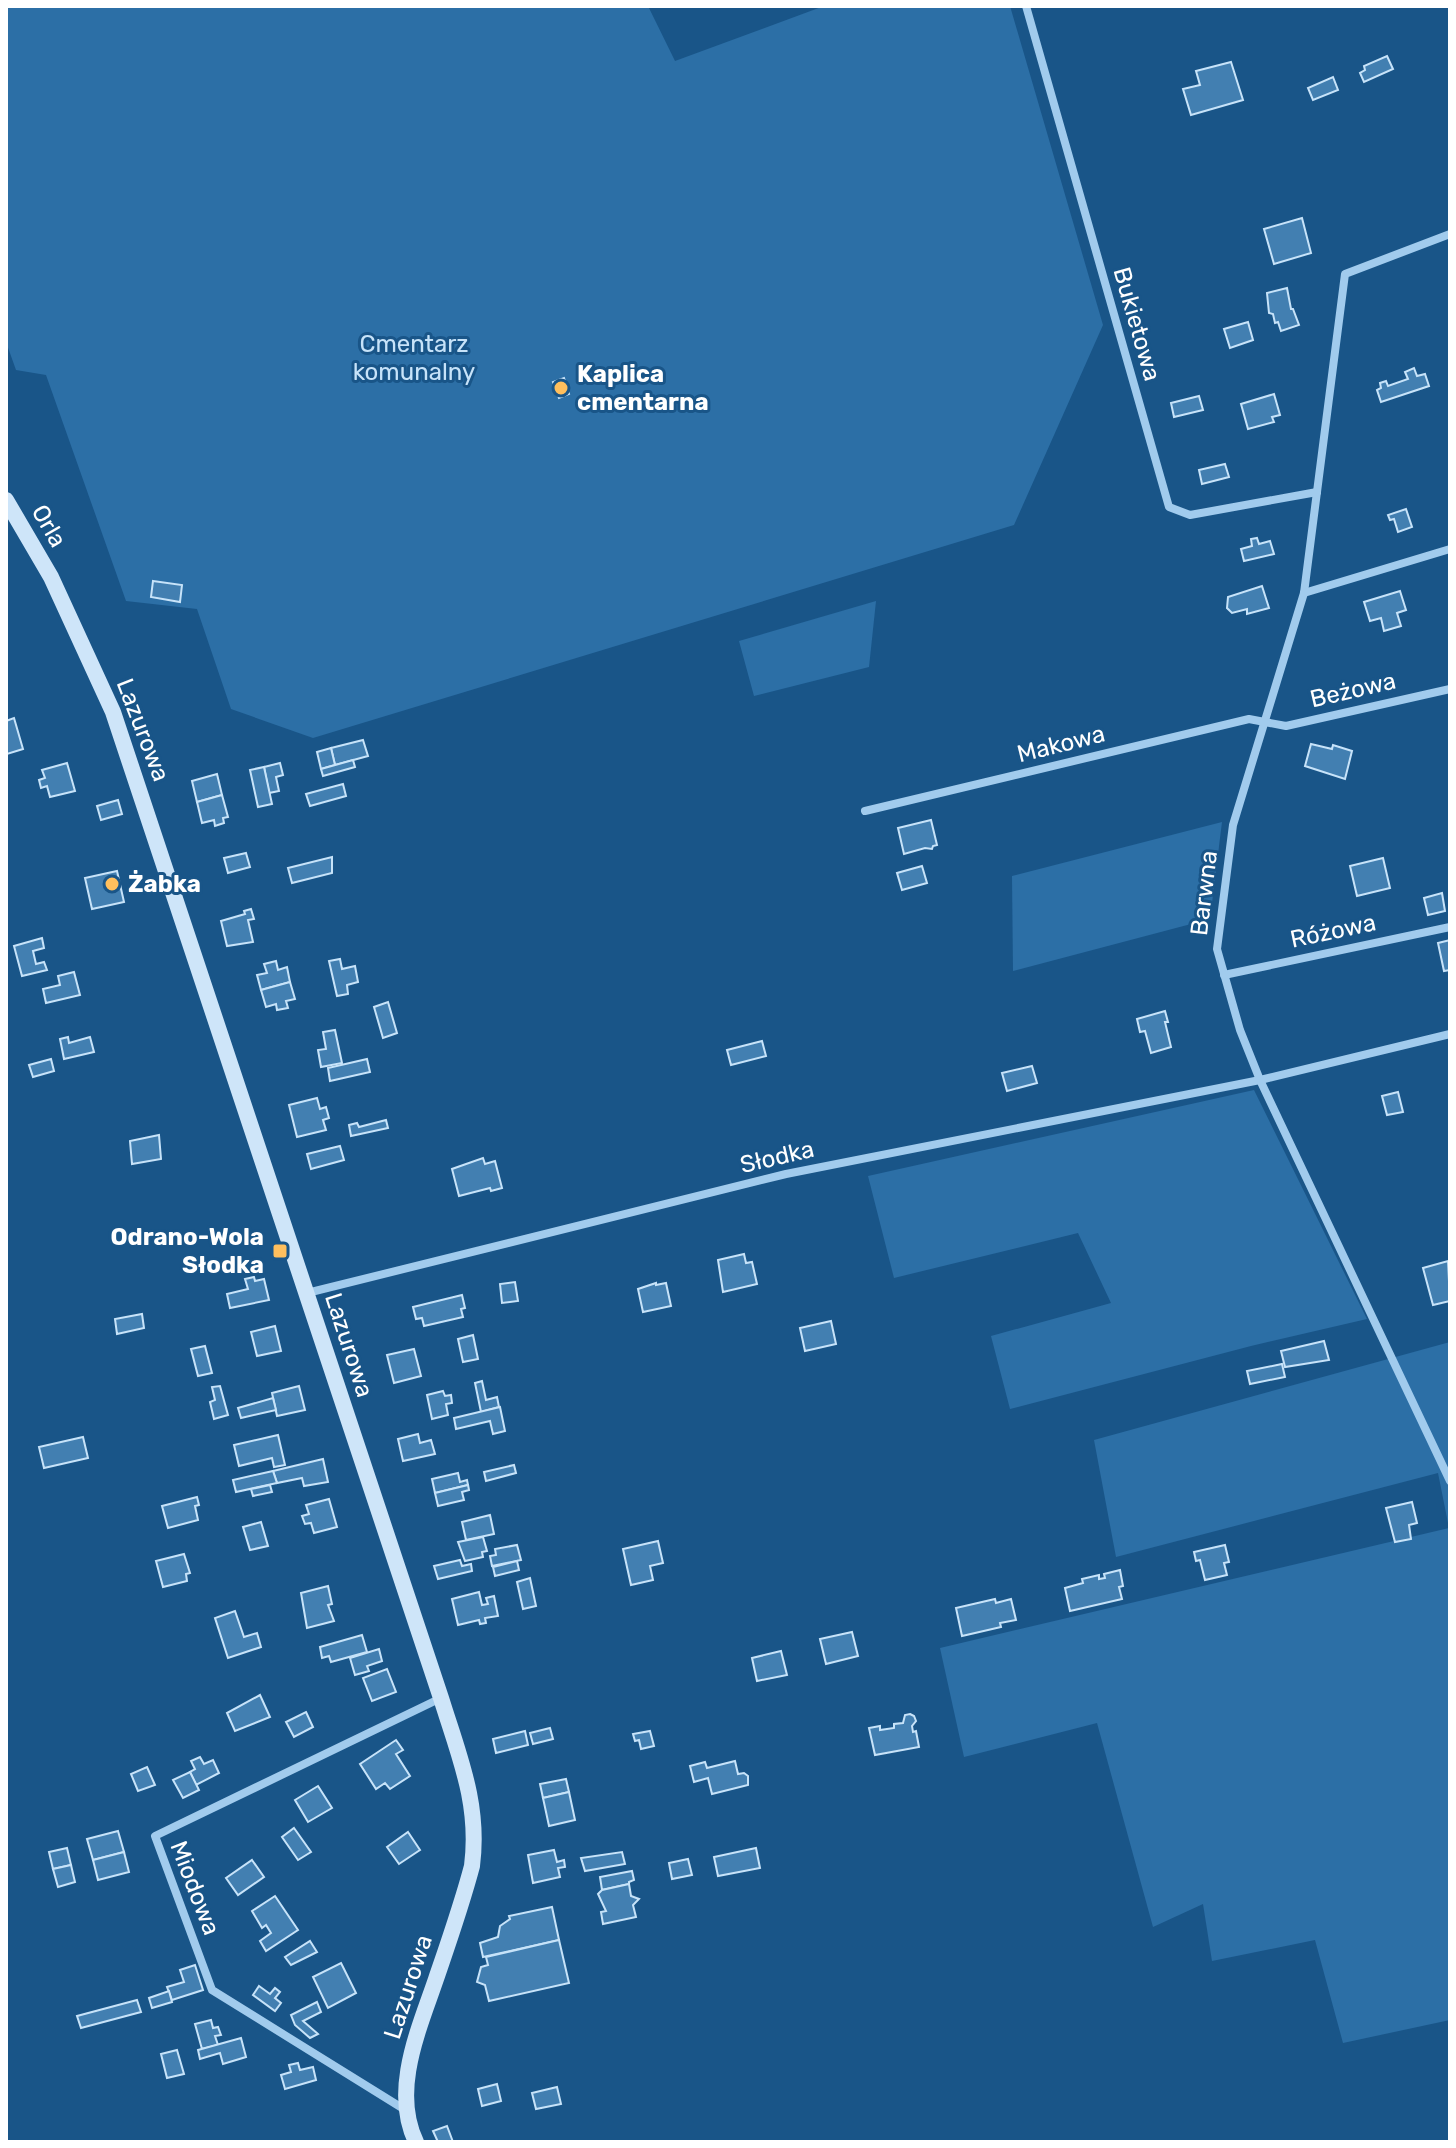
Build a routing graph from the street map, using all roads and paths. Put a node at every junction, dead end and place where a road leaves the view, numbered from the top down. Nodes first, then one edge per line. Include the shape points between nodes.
1 (1026, 6) edge
2 (1450, 234) edge
3 (1317, 492) junction
4 (6, 500) edge
5 (1450, 549) edge
6 (51, 577) joint
7 (1304, 593) junction
8 (1450, 689) edge
9 (1266, 721) junction
10 (865, 811) dead end
11 (1450, 927) edge
12 (1224, 975) junction
13 (1450, 1034) edge
14 (1260, 1080) junction
15 (307, 1293) junction
16 (1450, 1481) edge
17 (441, 1698) junction
18 (407, 2112) junction
19 (416, 2142) edge

1 - 3 street, Bukietowa via 1169,507 1190,515
2 - 3 street, Barwna via 1345,274
3 - 7 street, Barwna
4 - 6 street, Orla
5 - 7 street
6 - 15 street, Lazurowa via 118,725
7 - 9 street, Barwna
8 - 9 street, Beżowa via 1286,726
9 - 10 street, Makowa via 1249,719
9 - 12 street, Barwna via 1233,825 1217,949
11 - 12 street, Różowa
12 - 14 street, Barwna
13 - 14 street, Słodka
14 - 15 street, Słodka via 786,1174
14 - 16 street, Barwna
15 - 17 street, Lazurowa
17 - 18 street, Lazurowa via 473,1803 476,1836 464,1896 409,2062
17 - 18 street, Miodowa via 155,1836 212,1990
18 - 19 street, Lazurowa

